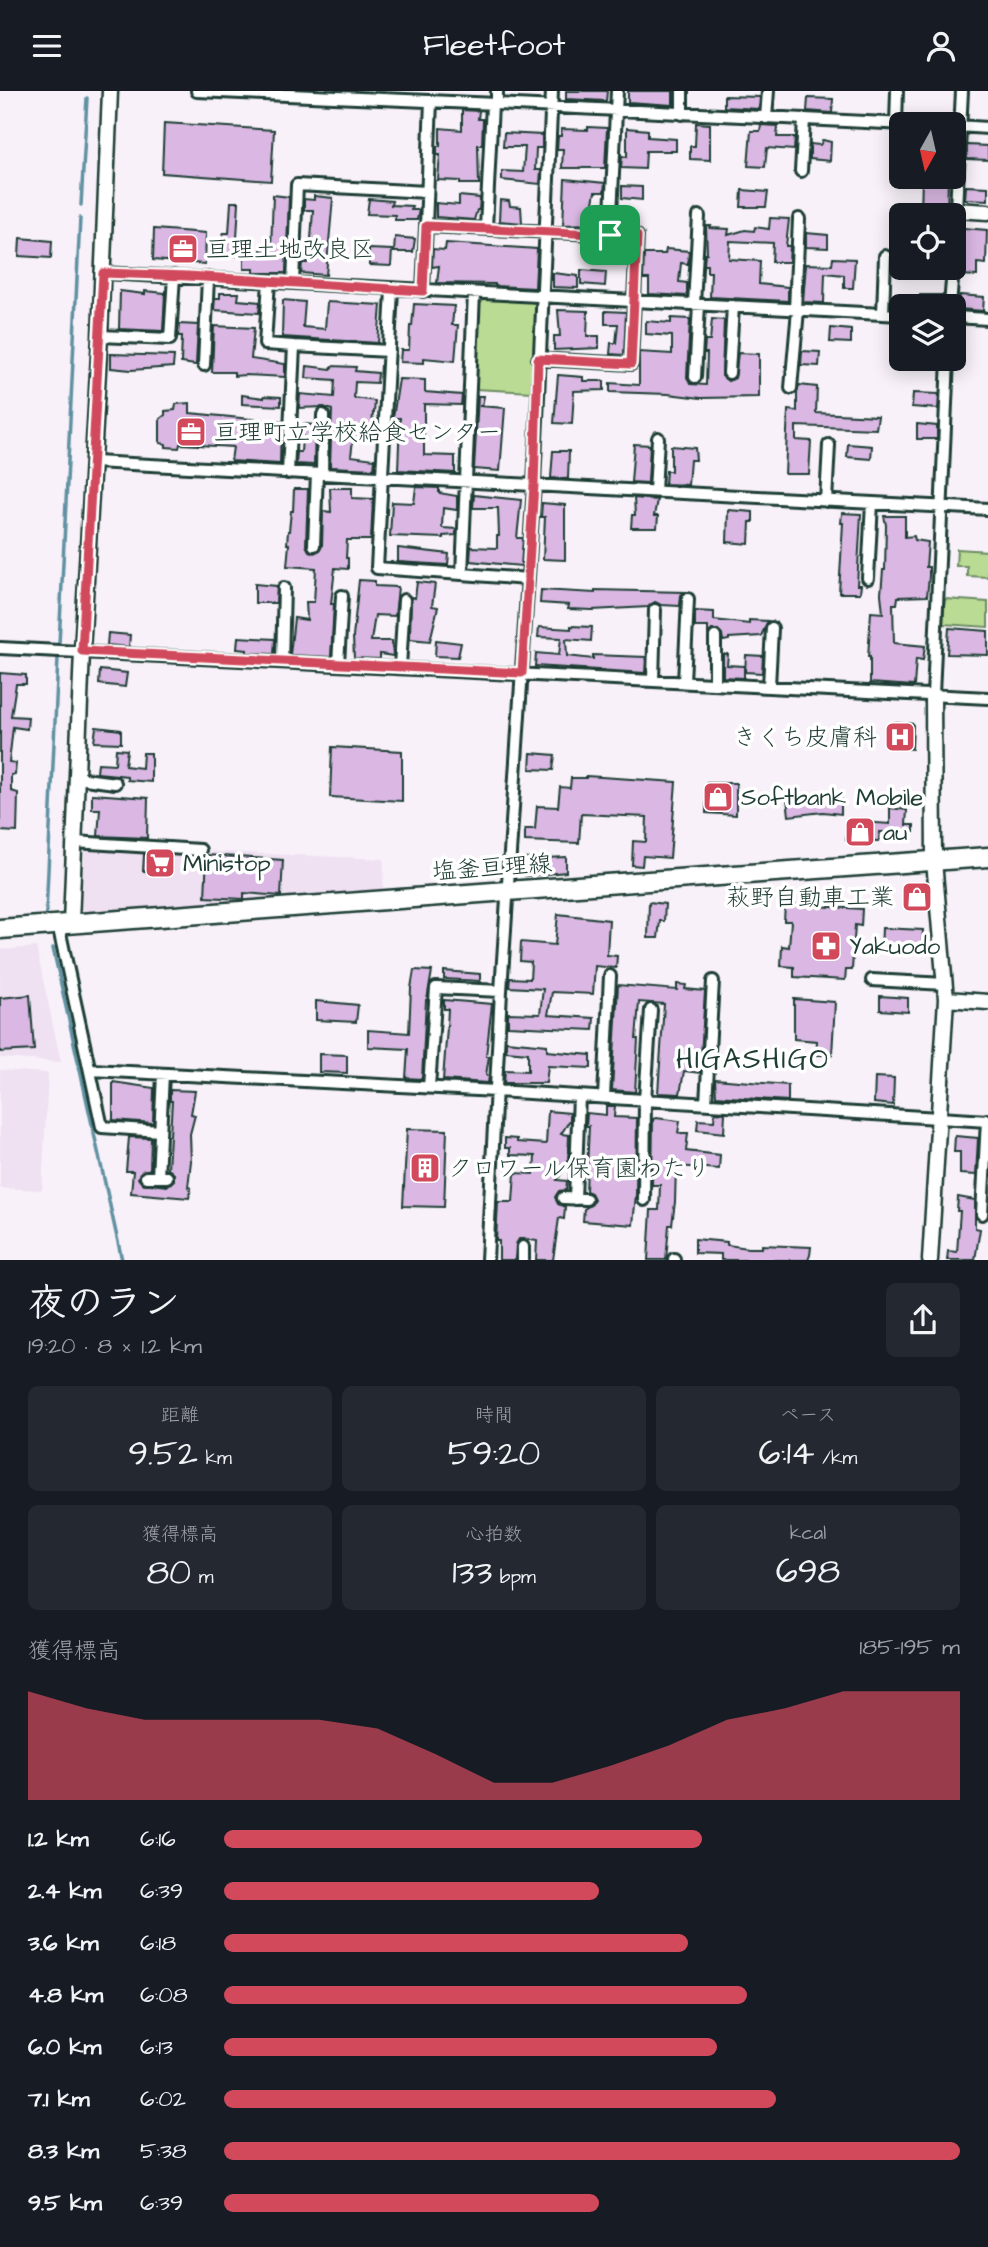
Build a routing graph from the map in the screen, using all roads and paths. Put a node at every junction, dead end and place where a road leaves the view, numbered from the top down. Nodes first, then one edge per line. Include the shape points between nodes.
1 (110, 91) edge
2 (197, 91) edge
3 (497, 91) edge
4 (552, 91) edge
5 (617, 91) edge
6 (682, 91) edge
7 (768, 91) edge
8 (897, 91) edge
9 (962, 91) edge
10 (459, 97) edge
11 (431, 101) junction
12 (495, 104) junction
13 (551, 108) junction
14 (616, 111) junction
15 (900, 112) edge
16 (959, 112) edge
17 (682, 114) junction
18 (766, 118) junction
19 (804, 120) junction
20 (889, 124) edge
21 (966, 127) edge
22 (988, 128) edge
23 (801, 171) dead end
24 (427, 192) junction
25 (966, 211) edge
26 (988, 212) edge
27 (699, 216) dead end
28 (799, 219) dead end
29 (426, 226) junction
30 (486, 228) junction
31 (545, 231) junction
32 (610, 235) junction
33 (885, 256) dead end
34 (103, 273) junction
35 (174, 276) junction
36 (208, 278) junction
37 (269, 281) junction
38 (293, 283) junction
39 (392, 290) junction
40 (423, 291) junction
41 (474, 293) junction
42 (542, 296) junction
43 (634, 301) junction
44 (697, 305) junction
45 (733, 306) junction
46 (796, 310) junction
47 (883, 314) junction
48 (889, 314) edge
49 (966, 318) edge
50 (988, 319) edge
51 (100, 336) junction
52 (293, 346) junction
53 (388, 351) junction
54 (538, 359) junction
55 (204, 365) dead end
56 (947, 371) edge
57 (729, 373) dead end
58 (695, 377) dead end
59 (791, 388) dead end
60 (324, 415) dead end
61 (658, 438) dead end
62 (829, 445) dead end
63 (93, 462) junction
64 (288, 473) junction
65 (320, 474) junction
66 (382, 478) junction
67 (467, 482) junction
68 (534, 485) junction
69 (655, 491) junction
70 (827, 501) junction
71 (872, 503) junction
72 (940, 507) junction
73 (988, 509) edge
74 (314, 545) dead end
75 (461, 574) junction
76 (868, 578) dead end
77 (528, 579) junction
78 (284, 588) dead end
79 (342, 596) dead end
80 (688, 599) dead end
81 (404, 600) dead end
82 (655, 610) dead end
83 (772, 628) dead end
84 (715, 636) dead end
85 (0, 647) edge
86 (82, 651) junction
87 (282, 661) junction
88 (338, 664) junction
89 (400, 667) junction
90 (522, 673) junction
91 (653, 680) junction
92 (684, 682) junction
93 (715, 684) junction
94 (769, 686) junction
95 (933, 695) junction
96 (988, 698) edge
97 (77, 778) junction
98 (115, 783) dead end
99 (74, 842) junction
100 (200, 850) dead end
101 (988, 857) edge
102 (934, 861) junction
103 (507, 891) junction
104 (64, 924) junction
105 (0, 929) edge
106 (610, 976) dead end
107 (872, 979) dead end
108 (713, 981) dead end
109 (501, 991) junction
110 (945, 992) junction
111 (988, 1002) edge
112 (650, 1010) dead end
113 (91, 1070) junction
114 (163, 1074) junction
115 (429, 1087) junction
116 (496, 1091) junction
117 (579, 1096) junction
118 (604, 1097) junction
119 (645, 1100) junction
120 (706, 1103) junction
121 (939, 1117) junction
122 (988, 1121) edge
123 (160, 1131) junction
124 (146, 1177) dead end
125 (575, 1198) dead end
126 (644, 1200) dead end
127 (982, 1214) dead end
128 (523, 1247) dead end
129 (487, 1260) edge
130 (523, 1260) edge
131 (930, 1260) edge

1 - 34 street
2 - 11 street
3 - 12 street
4 - 13 street
5 - 14 street
6 - 17 street
7 - 18 street
8 - 15 street
9 - 16 street
10 - 11 street
10 - 12 street
11 - 24 street
12 - 13 street
12 - 30 street
13 - 14 street
13 - 31 street
14 - 17 street
14 - 32 street
17 - 18 street
18 - 19 street
19 - 20 street
19 - 23 street
21 - 22 street
24 - 29 street
24 - 38 street via 297,185
25 - 26 street
27 - 44 street
28 - 46 street
29 - 30 street
29 - 40 street
30 - 31 street
31 - 32 street
31 - 42 street
32 - 43 street via 637,236
33 - 47 street
34 - 35 street
34 - 51 street
35 - 36 street
35 - 51 street via 170,339
36 - 37 street
36 - 55 street
37 - 38 street
37 - 52 street via 265,344
38 - 39 street
39 - 40 street
39 - 53 street
40 - 41 street
41 - 42 street
41 - 67 street
42 - 43 street
42 - 54 street
43 - 44 street
43 - 54 street via 631,364
44 - 45 street
44 - 58 street
45 - 46 street
45 - 57 street
46 - 47 street
46 - 59 street
47 - 48 street
49 - 50 street
51 - 63 street
52 - 53 street
52 - 64 street
53 - 66 street
54 - 68 street
56 - 72 street
60 - 65 street
61 - 69 street
62 - 70 street
63 - 64 street
63 - 86 street
64 - 65 street
65 - 66 street
65 - 74 street
66 - 67 street
66 - 75 street via 377,568
67 - 68 street
67 - 75 street
68 - 69 street
68 - 77 street
69 - 70 street
70 - 71 street
71 - 72 street
71 - 76 street
72 - 73 street
72 - 95 street
75 - 77 street
77 - 90 street
78 - 87 street
79 - 88 street
80 - 92 street
81 - 89 street
82 - 91 street
83 - 94 street
84 - 93 street
85 - 86 street
86 - 87 street
86 - 97 street
87 - 88 street
88 - 89 street
89 - 90 street
90 - 91 street
90 - 103 street
91 - 92 street
92 - 93 street
93 - 94 street
94 - 95 street
95 - 96 street
95 - 102 street
97 - 98 street
97 - 99 street
99 - 100 street
99 - 104 street
101 - 102 main road, 塩釜亘理線
102 - 103 main road, 塩釜亘理線
102 - 110 street
103 - 104 main road, 塩釜亘理線
103 - 109 street
104 - 105 main road, 塩釜亘理線
104 - 113 street
106 - 118 street
107 - 110 street
108 - 120 street
109 - 115 street via 436,988
109 - 116 street
110 - 111 street
110 - 121 street
112 - 119 street
113 - 114 street
113 - 123 street via 102,1126
114 - 115 street
114 - 123 street
115 - 116 street
116 - 117 street
116 - 129 street
117 - 118 street
117 - 125 street
118 - 119 street
119 - 120 street
119 - 126 street
120 - 121 street
121 - 122 street
121 - 131 street
122 - 127 street
123 - 124 street via 162,1177
128 - 130 street

